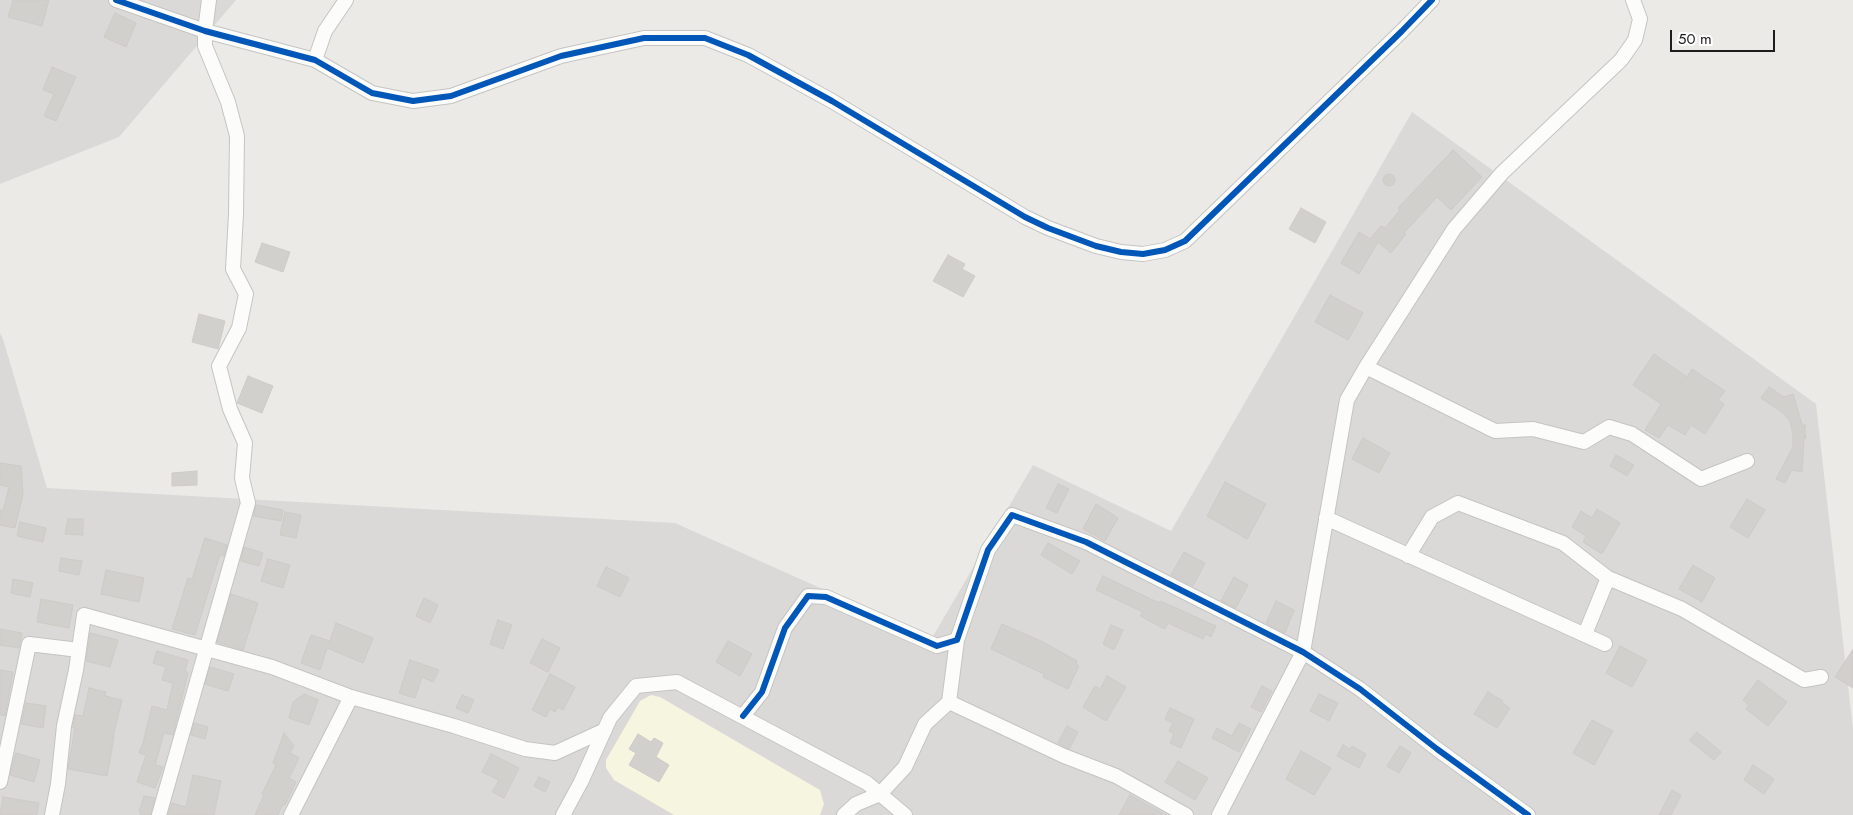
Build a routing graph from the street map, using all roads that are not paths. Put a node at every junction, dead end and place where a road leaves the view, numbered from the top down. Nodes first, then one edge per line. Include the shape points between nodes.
1 (116, 0) edge
2 (210, 0) edge
3 (346, 0) edge
4 (1432, 0) edge
5 (1633, 0) edge
6 (205, 31) junction
7 (315, 60) junction
8 (1366, 367) junction
9 (1747, 461) dead end
10 (1326, 518) junction
11 (1408, 556) junction
12 (1608, 578) junction
13 (1584, 634) junction
14 (958, 640) junction
15 (1605, 644) dead end
16 (206, 648) junction
17 (79, 650) junction
18 (1303, 652) junction
19 (1822, 677) dead end
20 (351, 697) junction
21 (949, 702) junction
22 (743, 716) junction
23 (605, 730) junction
24 (0, 782) edge
25 (880, 794) junction
26 (52, 815) edge
27 (158, 815) edge
28 (291, 815) edge
29 (563, 815) edge
30 (844, 815) edge
31 (905, 815) edge
32 (1186, 815) edge
33 (1219, 815) edge
34 (1528, 815) edge

1 - 6 street
2 - 6 street
3 - 7 street via 325,31
4 - 7 street via 1185,241 1165,250 1143,254 1096,246 1025,217 832,101 748,55 705,38 644,38 562,56 451,96 413,101 372,93
5 - 8 street via 1640,19 1636,40 1621,60 1502,173 1454,229
6 - 7 street
6 - 16 street via 205,46 228,102 237,136 233,269 246,294 239,328 219,366 230,409 245,443 242,478 248,503
8 - 9 street via 1495,431 1533,429 1584,442 1609,427 1632,434 1701,478
8 - 10 street via 1347,400
10 - 11 street
10 - 18 street
11 - 12 street via 1432,517 1458,503 1563,543
11 - 13 street
12 - 13 street
12 - 19 street via 1682,609 1804,680
13 - 15 street
14 - 18 street via 988,550 1012,515 1086,542
14 - 21 street
14 - 22 street via 937,646 826,597 808,596 785,628 762,692
16 - 17 street via 84,615
16 - 20 street via 272,667
16 - 27 street
17 - 24 street via 29,644
17 - 26 street via 64,726
18 - 33 street
18 - 34 street via 1360,689
20 - 23 street via 525,749 555,754
20 - 28 street
21 - 25 street via 925,724 905,766
21 - 32 street via 1064,756 1116,776
22 - 23 street via 677,682 636,686 610,718
22 - 25 street via 867,783
23 - 29 street
25 - 30 street via 856,804
25 - 31 street

